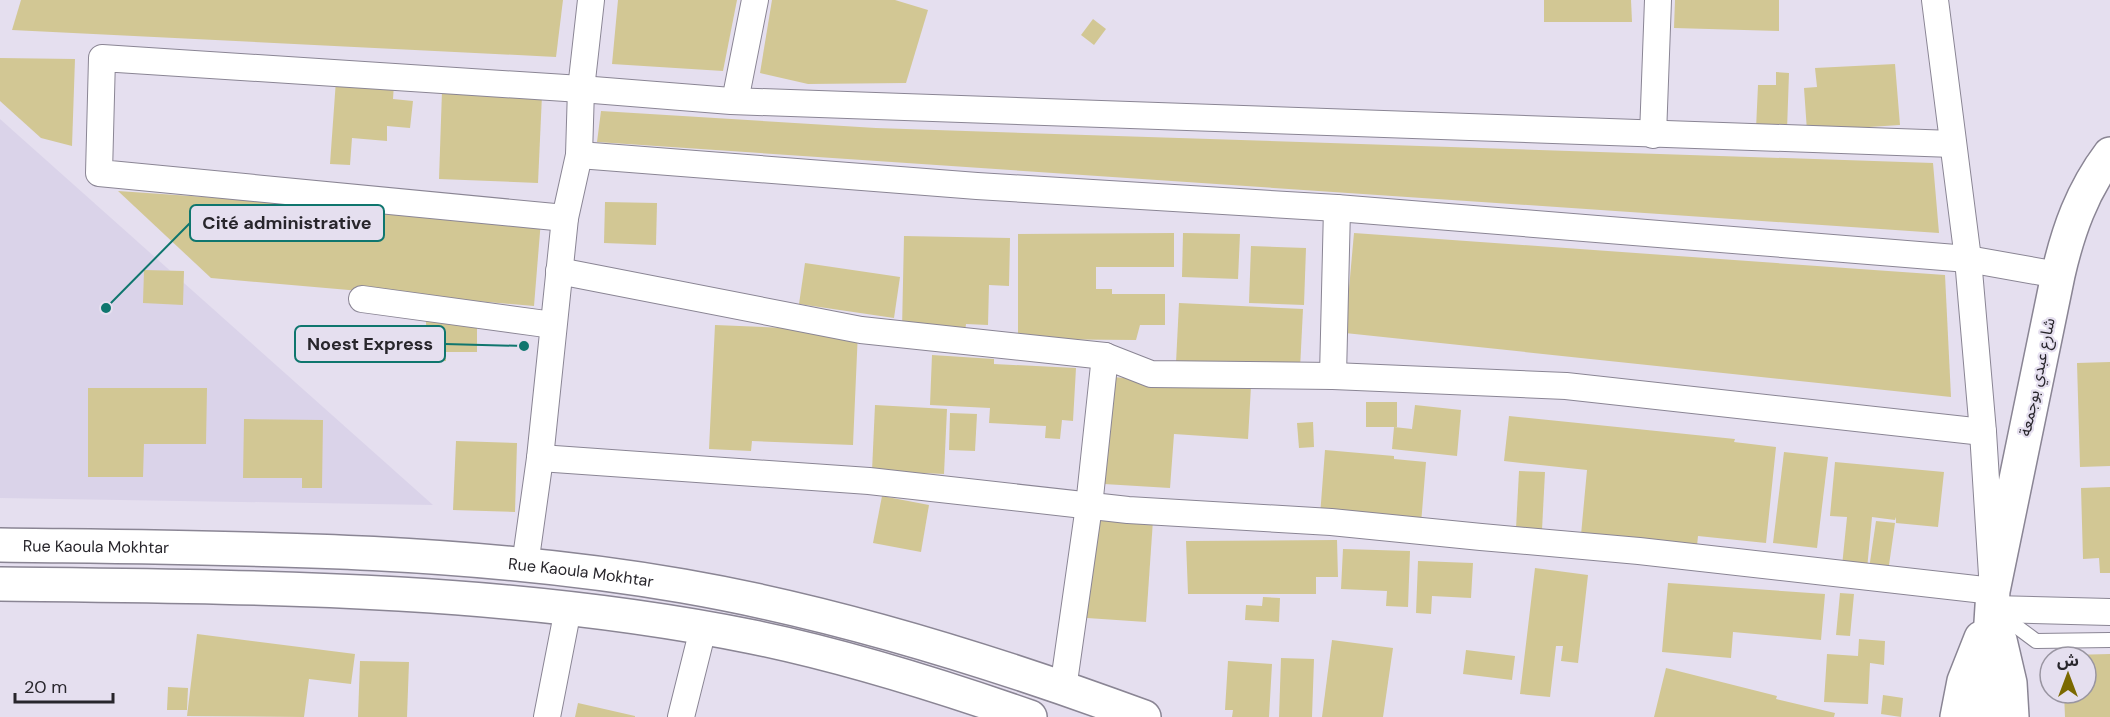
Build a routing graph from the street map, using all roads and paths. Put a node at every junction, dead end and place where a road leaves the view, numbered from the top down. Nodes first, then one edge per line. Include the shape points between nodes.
1 (591, 0) edge
2 (755, 0) edge
3 (1658, 0) edge
4 (1935, 0) edge
5 (580, 89) junction
6 (735, 101) junction
7 (1653, 135) junction
8 (1953, 144) junction
9 (2110, 154) edge
10 (579, 155) junction
11 (1337, 208) junction
12 (565, 218) junction
13 (1968, 259) junction
14 (559, 271) junction
15 (2058, 275) junction
16 (362, 299) dead end
17 (553, 325) junction
18 (1105, 356) junction
19 (1333, 376) junction
20 (1983, 432) junction
21 (540, 458) junction
22 (1089, 506) junction
23 (0, 545) edge
24 (525, 565) junction
25 (0, 584) edge
26 (1993, 600) junction
27 (568, 609) junction
28 (2110, 612) edge
29 (703, 629) junction
30 (2110, 640) edge
31 (1063, 689) junction
32 (1021, 715) edge
33 (547, 717) edge
34 (681, 717) edge
35 (1144, 717) edge
36 (1957, 717) edge
37 (1985, 717) edge
38 (2012, 717) edge

1 - 5 street
2 - 6 street
3 - 7 street
4 - 8 street
5 - 6 street
5 - 10 street
5 - 12 street via 102,58 99,173
6 - 7 street
7 - 8 street
8 - 13 street
9 - 15 main road, شارع عبدي بوجمعة via 2081,200
10 - 11 street via 977,186
10 - 12 street
11 - 13 street
11 - 19 street
12 - 14 street
13 - 15 street
13 - 20 street
14 - 17 street
14 - 18 street via 861,330
15 - 26 main road, شارع عبدي بوجمعة
16 - 17 street
17 - 21 street
18 - 19 street via 1151,374
18 - 22 street
19 - 20 street via 1566,386
20 - 26 street
21 - 22 street via 869,481
21 - 24 street
22 - 26 street via 1331,522 1639,551
22 - 31 street
23 - 24 main road, Rue Kaoula Mokhtar via 279,549
24 - 31 main road, Rue Kaoula Mokhtar via 683,586 770,604 913,641
25 - 27 main road via 250,587 402,594
26 - 28 street
26 - 30 lane via 2036,641
26 - 36 main road via 1964,681
26 - 37 main road
26 - 38 main road via 2010,683
27 - 29 main road
27 - 33 street
29 - 32 main road via 845,660
29 - 34 street
31 - 35 main road, Rue Kaoula Mokhtar

